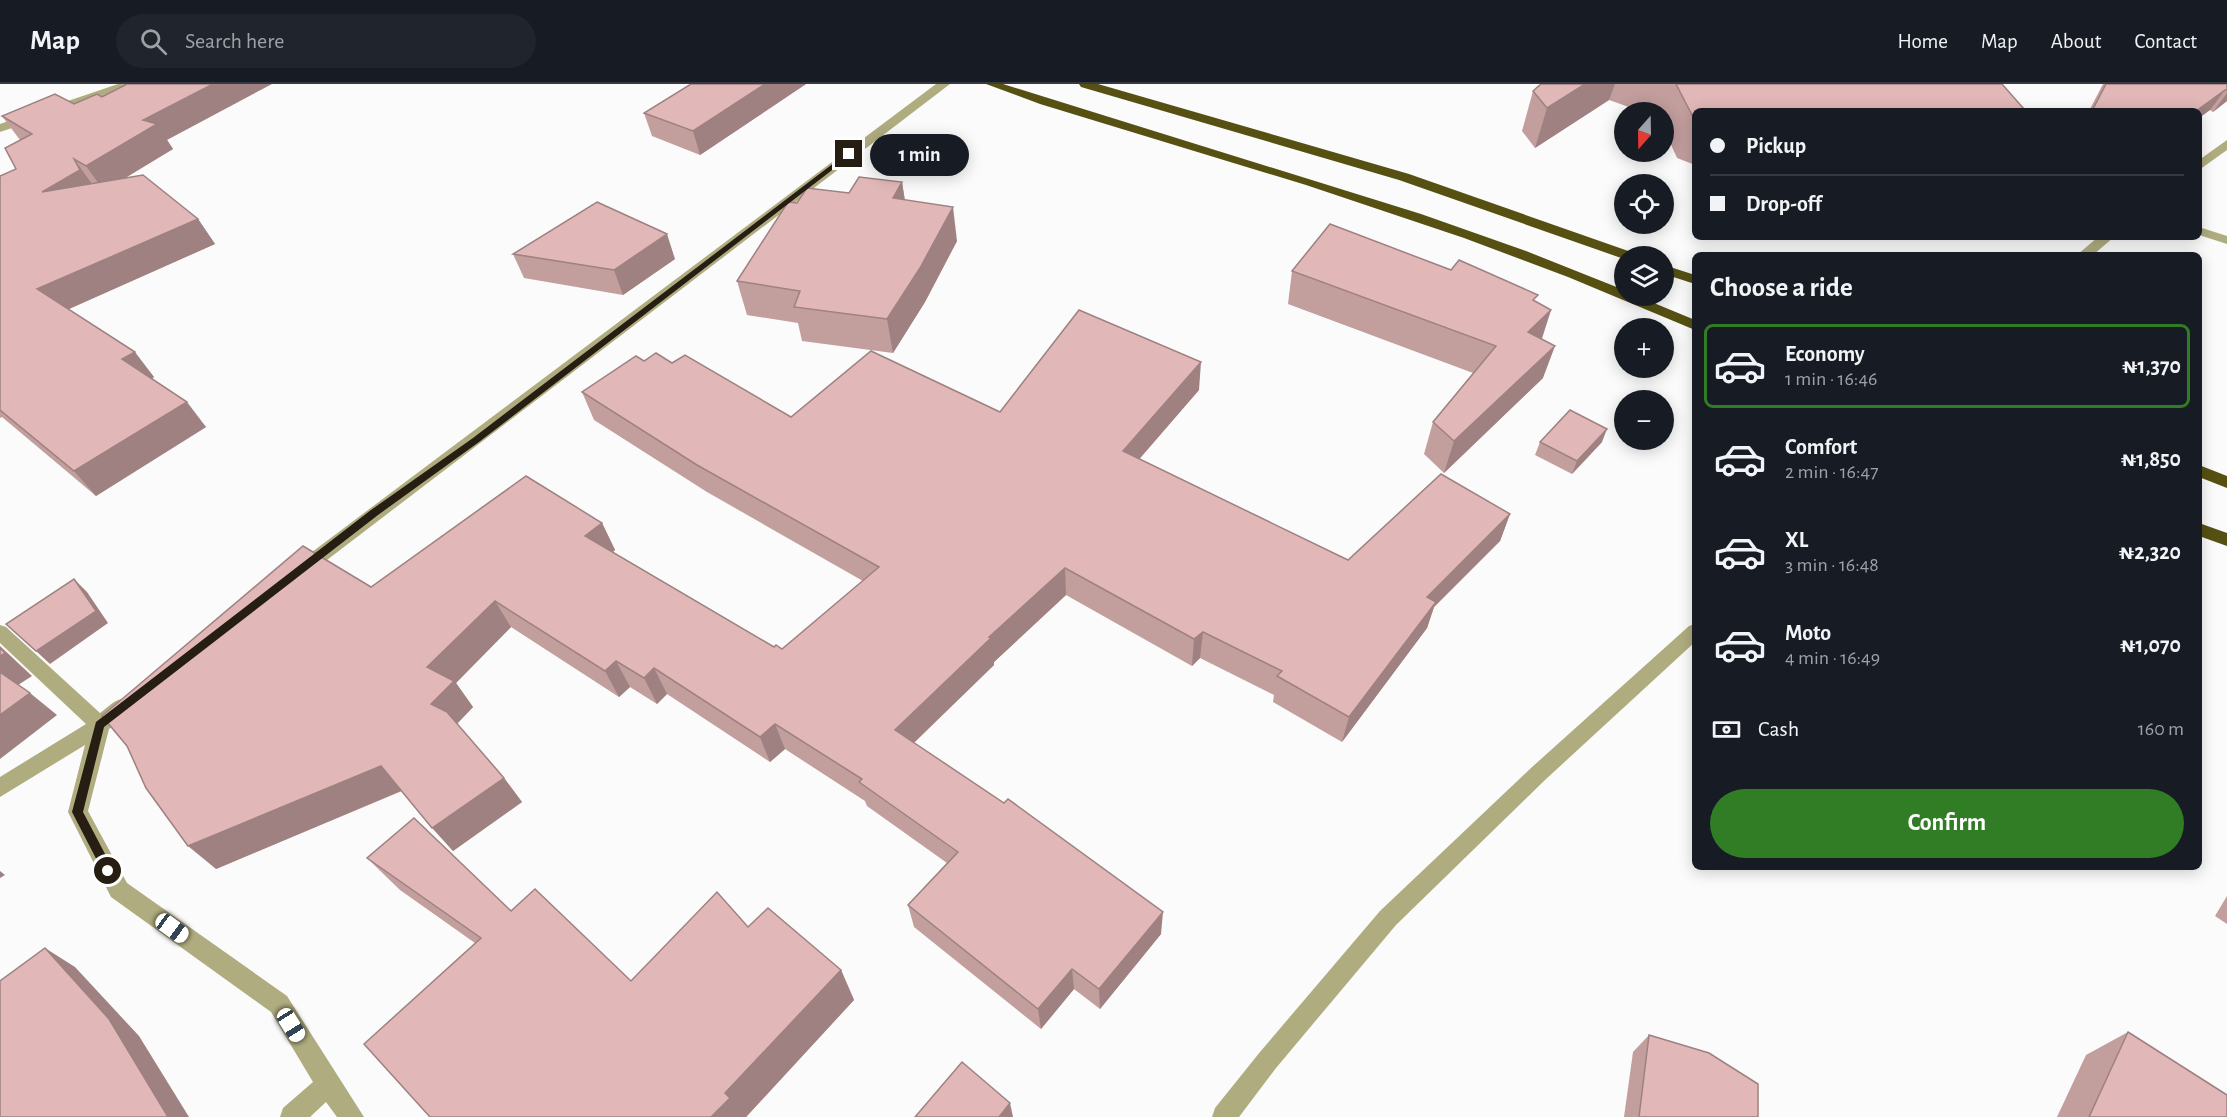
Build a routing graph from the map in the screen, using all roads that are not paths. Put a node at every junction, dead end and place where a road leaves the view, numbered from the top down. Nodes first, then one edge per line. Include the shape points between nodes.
1 (130, 84) edge
2 (944, 84) edge
3 (992, 84) edge
4 (1085, 84) edge
5 (0, 128) edge
6 (2227, 144) edge
7 (2202, 164) edge
8 (2202, 232) edge
9 (2104, 240) edge
10 (2227, 240) edge
11 (1614, 251) edge
12 (2088, 252) edge
13 (1674, 273) edge
14 (1692, 279) edge
15 (1614, 290) edge
16 (1651, 306) edge
17 (1692, 324) edge
18 (2202, 472) edge
19 (2227, 482) edge
20 (2202, 530) edge
21 (2227, 540) edge
22 (289, 579) edge
23 (0, 632) edge
24 (1692, 634) edge
25 (138, 696) edge
26 (100, 725) junction
27 (0, 788) edge
28 (328, 1085) junction
29 (292, 1117) edge
30 (352, 1117) edge
31 (1224, 1117) edge

1 - 5 street
2 - 22 street
3 - 15 highway via 1067,111 1442,226
4 - 11 highway via 1404,177
6 - 7 street
8 - 10 street
9 - 12 street
13 - 14 highway
16 - 17 highway
18 - 19 highway
20 - 21 highway
23 - 26 street
24 - 31 street via 1388,918
25 - 26 street
26 - 27 street
26 - 28 street via 78,812 119,890 279,1004
28 - 29 street
28 - 30 street

